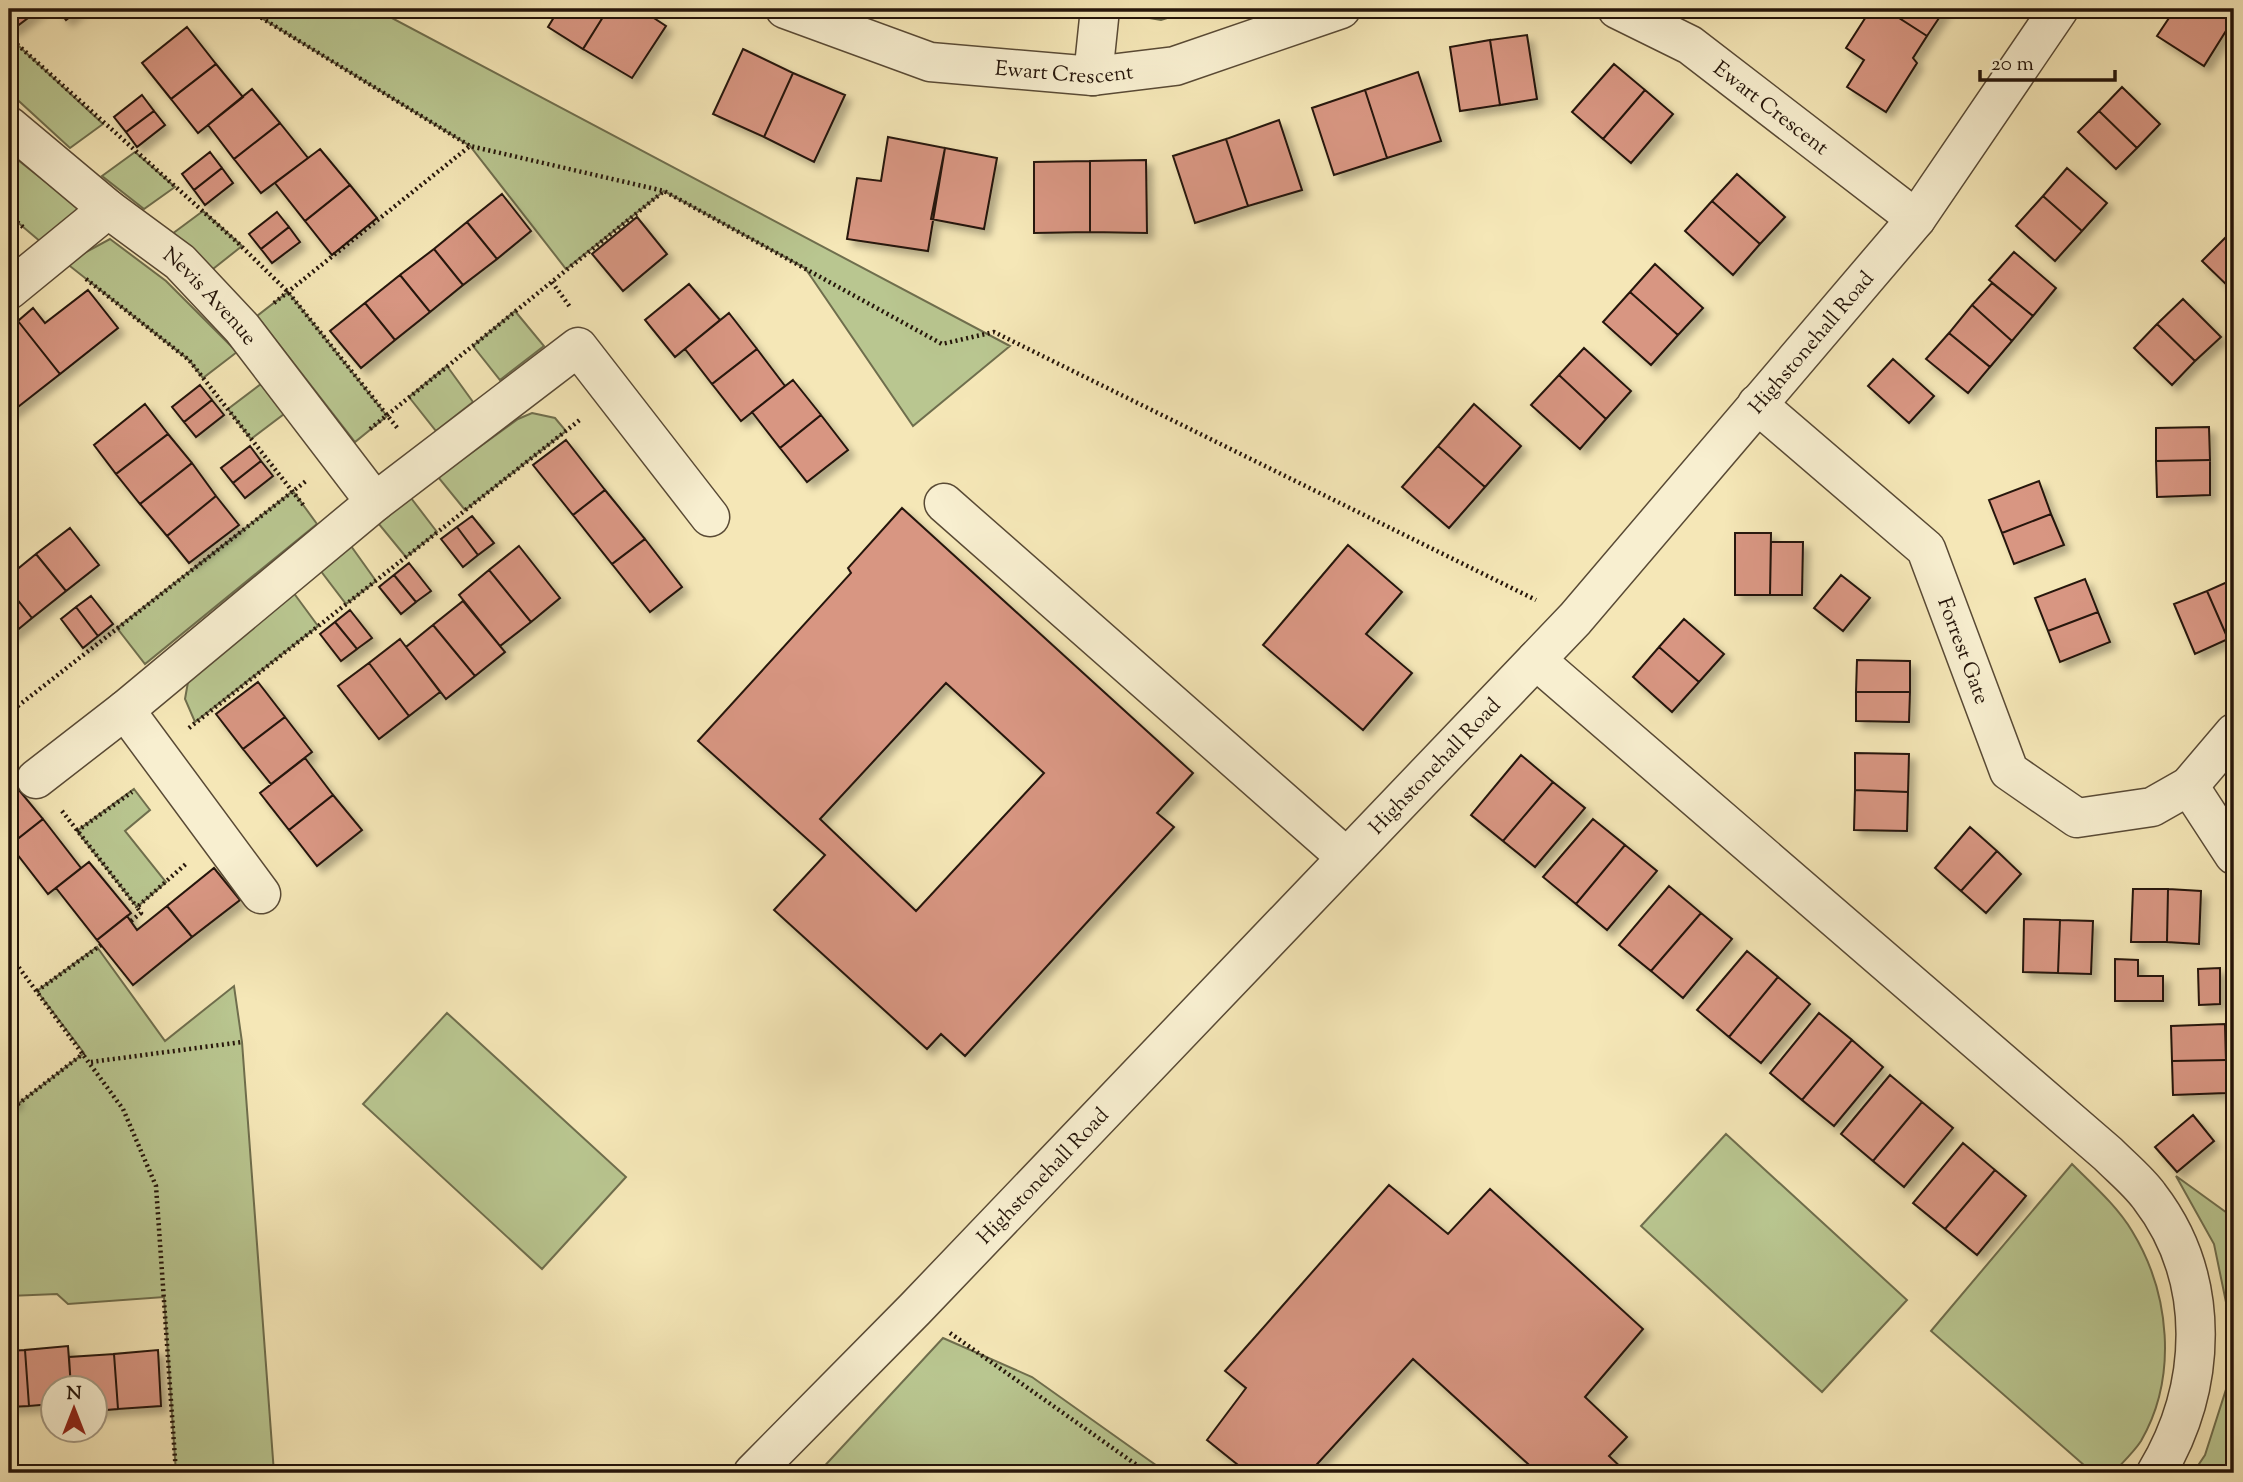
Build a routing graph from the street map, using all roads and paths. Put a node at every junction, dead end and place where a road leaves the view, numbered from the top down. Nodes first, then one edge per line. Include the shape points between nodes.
1 (247, 9) edge
2 (785, 9) edge
3 (1100, 9) edge
4 (1341, 9) edge
5 (1618, 9) edge
6 (2059, 9) edge
7 (9, 37) edge
8 (1093, 76) junction
9 (9, 126) edge
10 (470, 146) junction
11 (664, 191) junction
12 (108, 209) junction
13 (9, 215) edge
14 (1916, 219) junction
15 (54, 253) junction
16 (552, 282) junction
17 (9, 290) edge
18 (288, 292) junction
19 (575, 312) dead end
20 (243, 328) junction
21 (613, 393) junction
22 (1757, 404) junction
23 (387, 416) junction
24 (339, 454) junction
25 (426, 463) junction
26 (293, 491) junction
27 (375, 502) junction
28 (944, 503) dead end
29 (710, 517) dead end
30 (330, 540) junction
31 (1575, 619) junction
32 (1536, 660) junction
33 (125, 710) junction
34 (9, 713) edge
35 (2234, 733) edge
36 (157, 753) junction
37 (36, 779) joint
38 (2189, 786) junction
39 (77, 831) junction
40 (217, 836) junction
41 (2234, 855) edge
42 (1346, 857) junction
43 (261, 894) dead end
44 (137, 906) junction
45 (131, 921) dead end
46 (101, 945) dead end
47 (9, 954) edge
48 (37, 991) junction
49 (242, 1042) dead end
50 (84, 1053) junction
51 (91, 1062) junction
52 (9, 1111) edge
53 (915, 1309) junction
54 (176, 1473) edge
55 (753, 1473) edge
56 (1148, 1473) edge
57 (2156, 1473) edge

1 - 10 path
2 - 8 street, Ewart Crescent via 930,62
3 - 8 street
4 - 8 street, Ewart Crescent via 1175,66
5 - 14 street, Ewart Crescent via 1690,45
6 - 14 street, Highstonehall Road
7 - 18 path
9 - 12 street, Nevis Avenue
10 - 11 path
10 - 18 path
11 - 16 path
11 - 31 path via 942,344 994,332
12 - 15 street
12 - 20 street, Nevis Avenue via 180,262
13 - 15 path
14 - 22 street, Highstonehall Road
15 - 17 street
15 - 26 path via 189,360
16 - 19 path
16 - 23 path
18 - 20 path
18 - 23 path
20 - 24 street, Nevis Avenue
21 - 25 street via 578,347
21 - 29 street
21 - 36 path
22 - 31 street, Highstonehall Road
22 - 38 street, Forrest Gate via 1926,549 2008,771 2077,818 2152,807
23 - 24 path
23 - 25 path
24 - 26 path
24 - 27 street, Nevis Avenue
25 - 27 street
26 - 30 path
26 - 34 path
27 - 30 street
28 - 42 street
30 - 33 street
31 - 32 street, Highstonehall Road
32 - 42 street, Highstonehall Road
32 - 57 street via 2098,1145 2150,1197 2178,1247 2193,1300 2197,1357 2188,1404
33 - 36 street
33 - 37 street
35 - 38 street, Forrest Gate
36 - 39 path via 143,769 140,786
36 - 40 street
37 - 39 path
38 - 41 street
39 - 44 path
40 - 43 street
40 - 44 path
42 - 53 street, Highstonehall Road
44 - 45 path via 141,912
46 - 48 path
47 - 48 path
48 - 50 path
49 - 51 path
50 - 51 path
50 - 52 path
51 - 54 path via 123,1110 156,1186
53 - 55 street, Highstonehall Road
53 - 56 path

